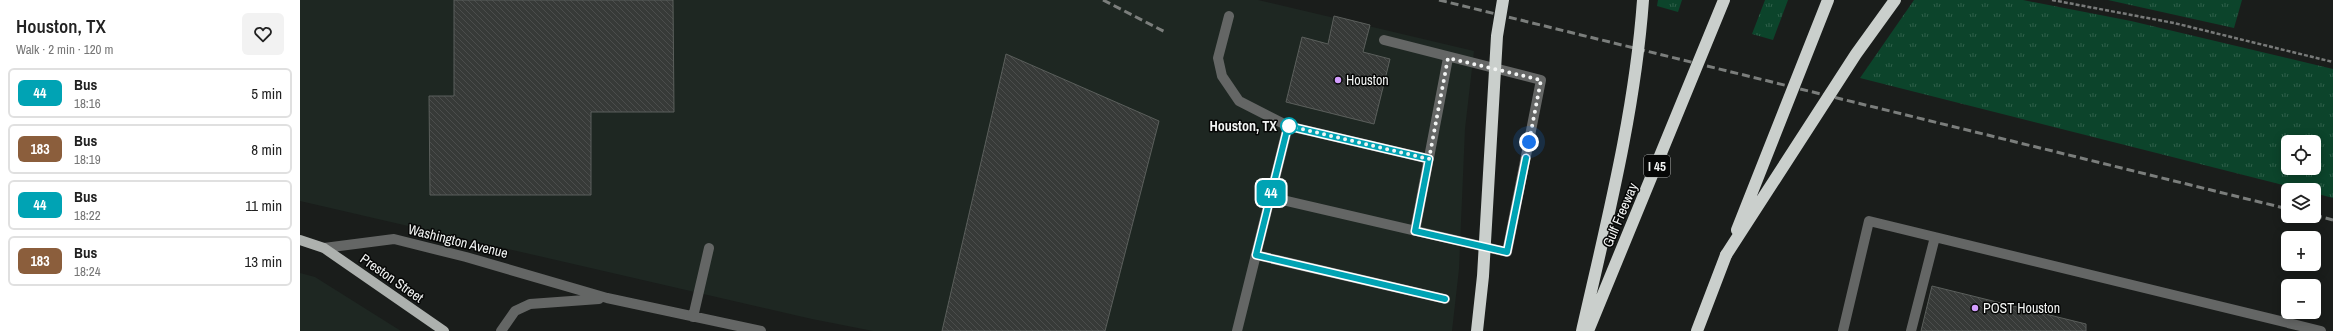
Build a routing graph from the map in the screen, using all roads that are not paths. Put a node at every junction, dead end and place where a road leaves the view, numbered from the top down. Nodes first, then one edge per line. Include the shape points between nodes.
1 (1503, 0) edge
2 (1643, 0) edge
3 (1724, 0) edge
4 (1828, 0) edge
5 (1895, 0) edge
6 (1229, 16) dead end
7 (1384, 40) dead end
8 (1448, 58) junction
9 (1288, 126) junction
10 (1429, 159) junction
11 (1270, 197) junction
12 (1415, 231) junction
13 (1935, 237) junction
14 (300, 240) edge
15 (324, 248) junction
16 (709, 248) dead end
17 (1256, 255) junction
18 (1726, 255) junction
19 (607, 298) junction
20 (1445, 299) dead end
21 (693, 317) junction
22 (444, 331) edge
23 (501, 331) edge
24 (761, 331) edge
25 (1237, 331) edge
26 (1477, 331) edge
27 (1582, 331) edge
28 (1588, 331) edge
29 (1697, 331) edge
30 (1843, 331) edge
31 (1911, 331) edge
32 (2320, 331) edge

1 - 26 highway, bridge via 1497,36 1483,276
2 - 27 highway, bridge via 1640,42 1623,149
3 - 28 highway, Gulf Freeway / I 45, bridge
4 - 18 highway, bridge
5 - 18 highway, bridge via 1856,54
6 - 9 street via 1218,58 1222,76 1239,101
7 - 8 street
8 - 10 street
8 - 12 street via 1541,80 1507,252
9 - 10 street
9 - 11 street
10 - 12 street
11 - 12 street
11 - 17 street
13 - 30 street via 1869,221
13 - 31 street
13 - 32 street
14 - 15 main road, Washington Avenue
15 - 19 street, Washington Avenue via 394,239
15 - 22 main road, Preston Street
16 - 21 street
17 - 20 street
17 - 25 street
18 - 29 highway
19 - 21 street, Washington Avenue
19 - 23 street, Washington Avenue via 530,304 515,311
21 - 24 street, Washington Avenue

